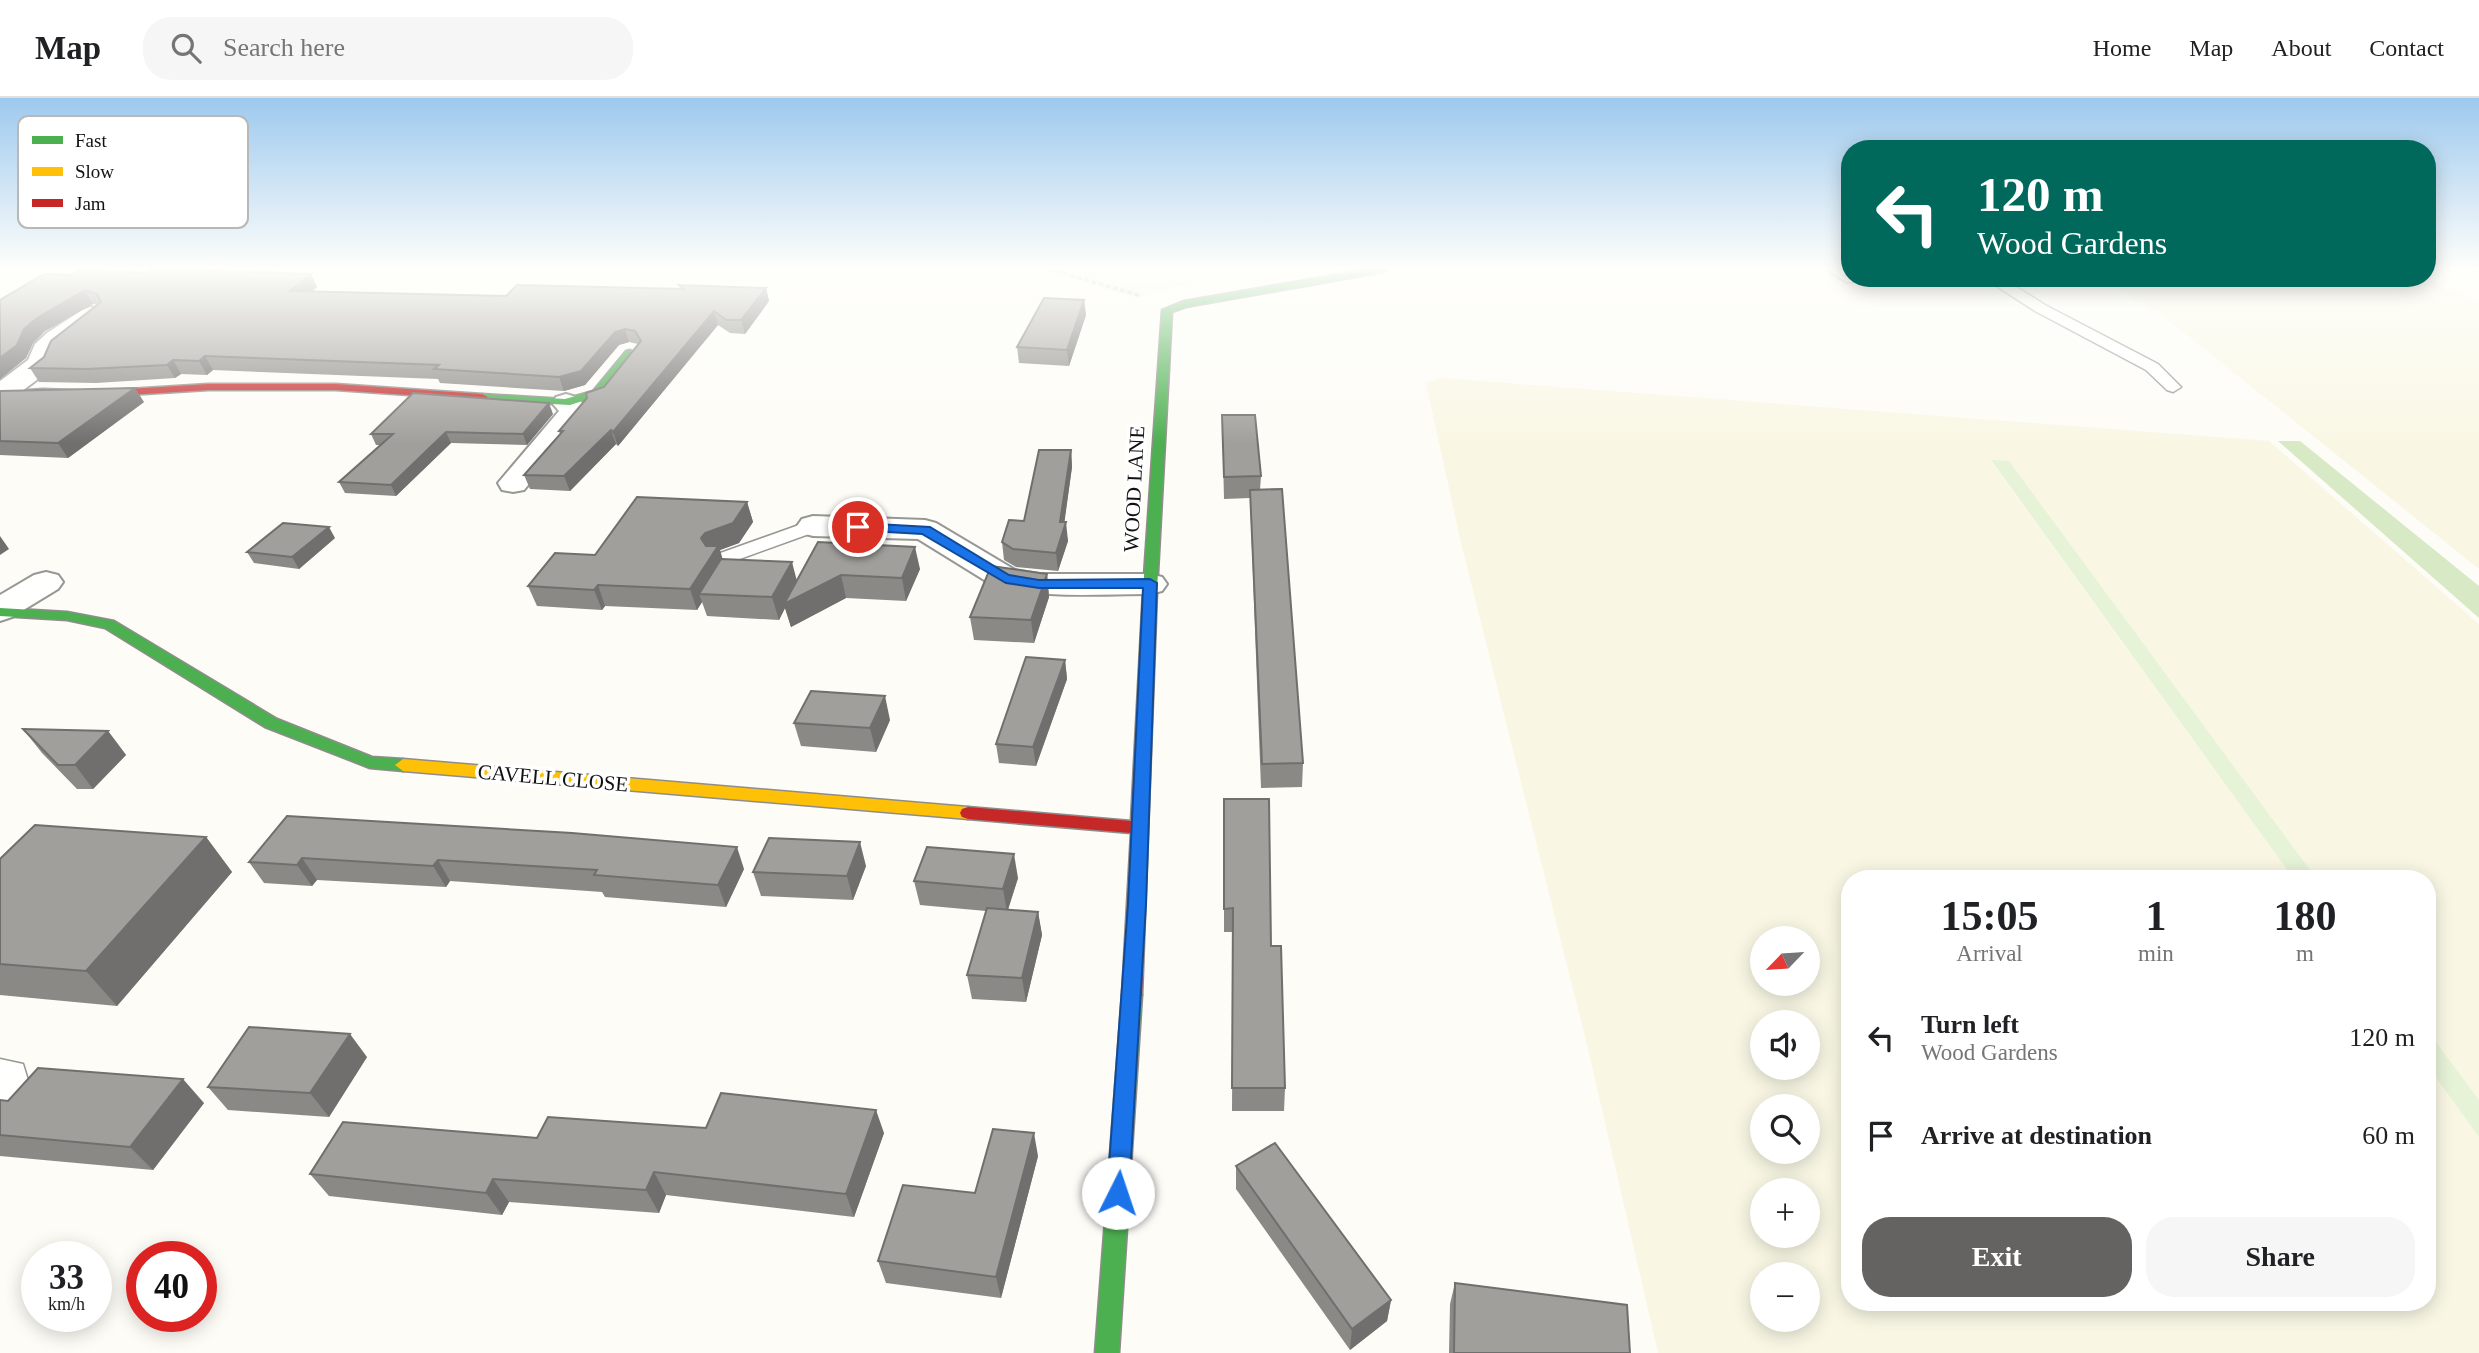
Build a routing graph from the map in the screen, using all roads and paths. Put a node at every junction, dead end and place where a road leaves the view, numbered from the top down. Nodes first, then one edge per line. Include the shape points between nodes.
1 (73, 328) edge
2 (1166, 328) edge
3 (2077, 328) edge
4 (630, 353) edge
5 (2173, 387) dead end
6 (0, 395) edge
7 (566, 403) junction
8 (513, 484) dead end
9 (813, 526) joint
10 (719, 560) edge
11 (46, 582) dead end
12 (1150, 583) junction
13 (0, 611) edge
14 (1140, 828) junction
15 (0, 1072) edge
16 (0, 1118) edge
17 (1107, 1353) edge

1 - 6 street via 44,350 40,364
2 - 12 street, WOOD LANE
3 - 5 lane via 2152,367
4 - 7 street via 597,393
6 - 7 street via 336,387
7 - 8 street via 576,410
9 - 10 lane
9 - 12 street via 925,530 1006,579 1039,584
11 - 13 street, CAVELL CLOSE
12 - 14 street, WOOD LANE
13 - 14 street, CAVELL CLOSE via 109,624 271,723 370,762
14 - 17 street, WOOD LANE
15 - 16 lane via 12,1073 16,1090

